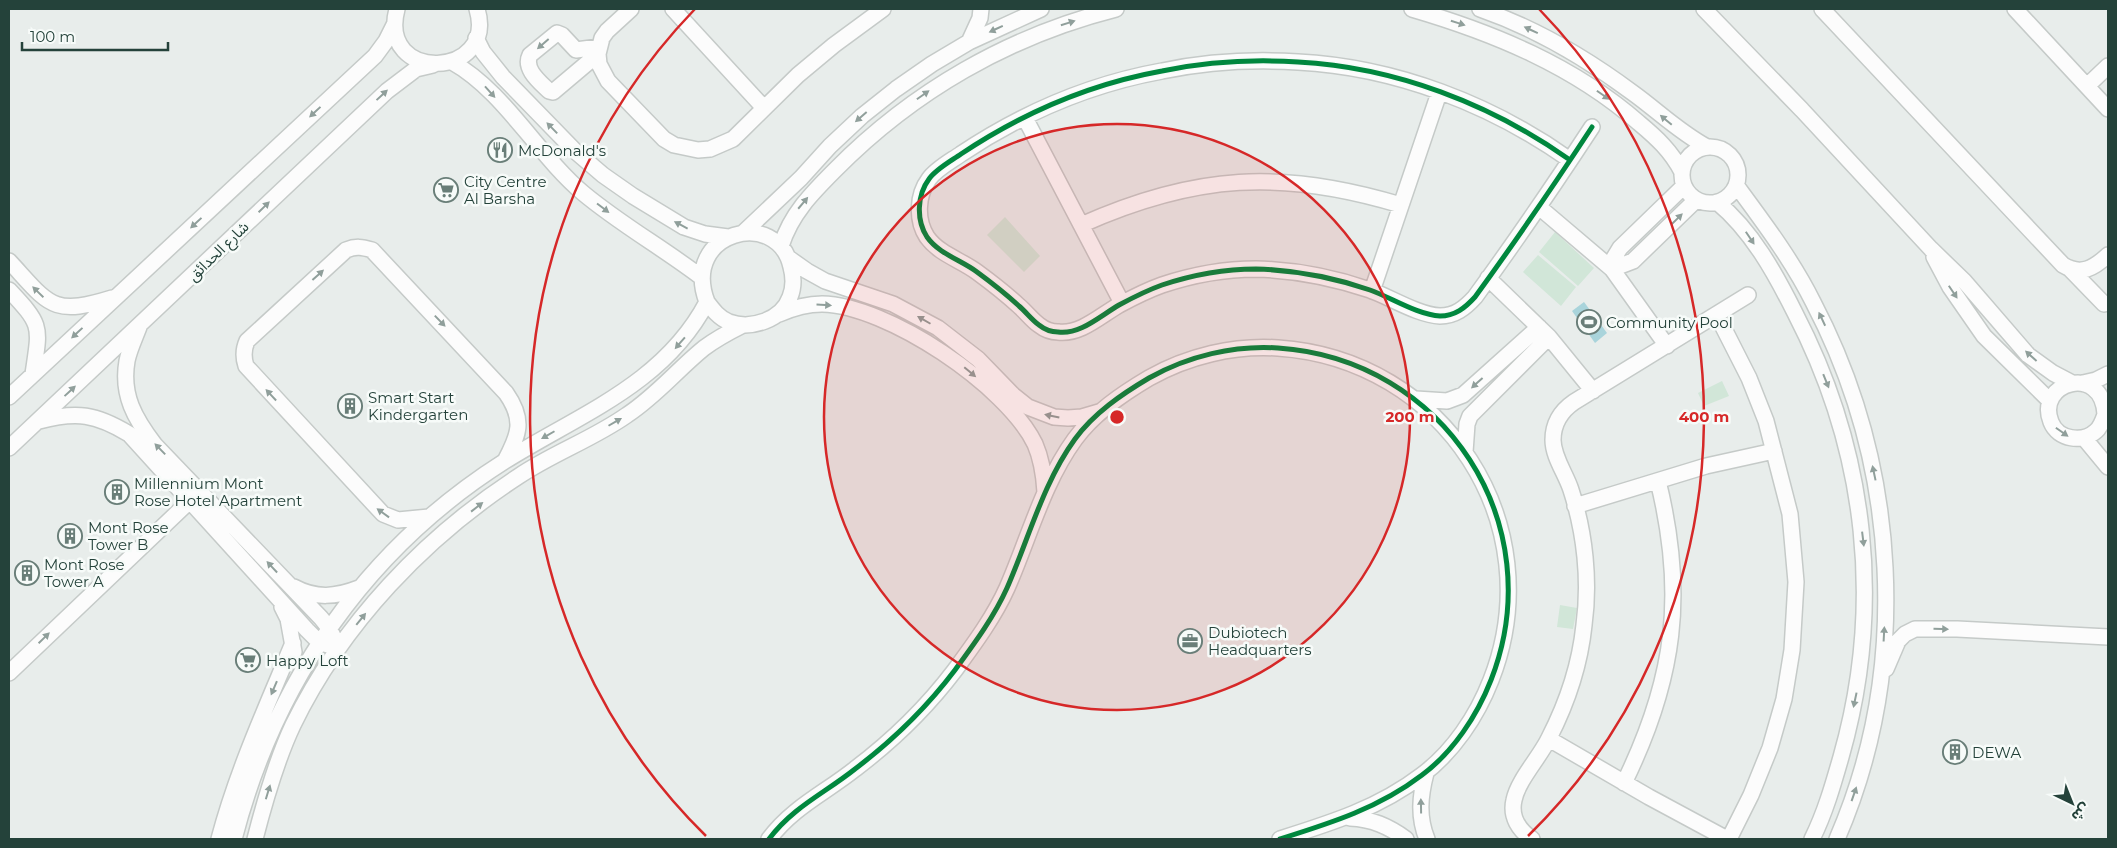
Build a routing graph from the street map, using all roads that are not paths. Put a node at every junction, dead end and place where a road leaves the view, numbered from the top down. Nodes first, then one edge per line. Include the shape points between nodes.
1 (397, 9) edge
2 (631, 9) edge
3 (673, 9) edge
4 (883, 9) edge
5 (981, 9) edge
6 (1038, 9) edge
7 (1116, 9) edge
8 (1412, 9) edge
9 (1480, 9) edge
10 (1704, 9) edge
11 (1822, 9) edge
12 (2015, 9) edge
13 (480, 13) edge
14 (394, 25) junction
15 (476, 38) junction
16 (970, 42) junction
17 (598, 50) junction
18 (452, 62) junction
19 (433, 65) junction
20 (2108, 66) edge
21 (2087, 86) junction
22 (1439, 92) junction
23 (764, 108) junction
24 (2108, 109) edge
25 (1025, 118) junction
26 (1592, 127) dead end
27 (1707, 147) junction
28 (1570, 160) junction
29 (1683, 179) junction
30 (1736, 185) junction
31 (1696, 200) junction
32 (1717, 202) junction
33 (1401, 204) junction
34 (1539, 207) junction
35 (1081, 225) junction
36 (1643, 226) junction
37 (743, 233) junction
38 (728, 237) junction
39 (1655, 240) junction
40 (1627, 241) junction
41 (780, 246) junction
42 (1588, 249) junction
43 (1931, 249) junction
44 (1641, 253) junction
45 (2108, 255) edge
46 (790, 259) junction
47 (9, 261) edge
48 (1610, 268) junction
49 (2070, 269) junction
50 (701, 277) junction
51 (1488, 278) junction
52 (9, 290) edge
53 (1629, 290) junction
54 (1372, 291) junction
55 (1748, 296) dead end
56 (116, 297) junction
57 (707, 302) junction
58 (1122, 303) junction
59 (2104, 304) dead end
60 (1523, 310) junction
61 (777, 315) junction
62 (1717, 315) junction
63 (139, 326) junction
64 (743, 326) junction
65 (1544, 332) junction
66 (1519, 344) junction
67 (1667, 346) junction
68 (1564, 354) junction
69 (1528, 358) junction
70 (1502, 360) junction
71 (1513, 372) junction
72 (33, 374) junction
73 (2108, 374) edge
74 (2077, 383) junction
75 (1593, 390) junction
76 (9, 397) edge
77 (1416, 399) junction
78 (2050, 401) junction
79 (1100, 411) junction
80 (2106, 420) edge
81 (37, 421) junction
82 (2084, 438) junction
83 (9, 448) edge
84 (1774, 451) junction
85 (1465, 452) junction
86 (505, 462) junction
87 (2108, 468) edge
88 (1658, 481) junction
89 (195, 496) junction
90 (1045, 497) junction
91 (1576, 506) junction
92 (205, 517) junction
93 (429, 517) junction
94 (168, 521) junction
95 (288, 584) junction
96 (359, 588) junction
97 (278, 596) junction
98 (329, 628) junction
99 (2108, 637) edge
100 (293, 643) junction
101 (333, 646) junction
102 (9, 672) edge
103 (291, 690) junction
104 (1878, 692) junction
105 (274, 724) junction
106 (1549, 739) junction
107 (245, 755) junction
108 (1426, 773) junction
109 (1624, 783) junction
110 (1346, 818) junction
111 (219, 839) edge
112 (234, 839) edge
113 (255, 839) edge
114 (769, 839) edge
115 (1280, 839) edge
116 (1406, 839) edge
117 (1427, 839) edge
118 (1532, 839) edge
119 (1728, 839) edge
120 (1812, 839) edge
121 (1836, 839) edge

1 - 14 street
2 - 17 street via 607,31
3 - 23 street
4 - 23 street via 834,45
5 - 16 street
6 -> 16 street
41 -> 7 street via 793,216 814,191 871,135 935,87 1010,45
8 -> 29 street via 1505,41 1571,75 1629,114 1656,137 1675,159
27 -> 9 street via 1576,54
10 - 43 street
11 - 49 street
12 - 21 street
13 - 15 street
14 - 19 street via 407,53
14 -> 56 street via 375,56
15 - 18 street via 468,50
38 -> 15 street via 684,227 603,175 503,77
16 -> 37 street via 918,74 862,116
17 -> 17 street via 579,50 557,34 528,59 532,72 553,92
17 - 23 street via 602,73 608,81 654,131 674,145 698,150 722,145 742,131
18 - 19 street, شارع الحدائق
18 -> 50 street via 484,85 583,193
63 -> 19 street, شارع الحدائق via 386,91 416,69
20 - 21 street
21 - 24 street
22 - 25 street via 1406,81 1336,66 1274,61 1232,62 1194,65 1124,79 1057,102
22 - 28 street via 1519,127
22 - 33 street
25 - 35 street
25 - 58 street via 985,138 929,178 920,196 919,217 927,236 942,251 998,287 1040,326 1053,332 1067,333 1081,328
26 - 28 street
27 - 29 street via 1687,158
27 - 30 street via 1716,147 1732,158 1737,166
28 - 34 street
29 - 31 street via 1687,192
29 - 36 street
30 - 32 street via 1732,193
104 -> 30 street via 1886,584 1875,478 1863,425 1834,344 1814,302 1791,261
31 - 32 street
39 -> 31 street
32 -> 120 street via 1749,237 1788,298 1811,343 1830,391 1857,492 1866,590 1862,654 1848,734
33 - 35 street via 1321,185 1239,182 1198,186 1158,195
33 - 54 street
34 - 42 street
34 - 51 street
35 - 58 street
36 - 39 street
36 - 40 street
37 - 38 street
37 - 41 street via 770,238
38 - 50 street via 714,247 705,261
39 - 44 street
40 - 42 street via 1601,249
40 - 48 street
41 - 46 street
42 - 48 street
74 -> 43 street via 2053,373 2028,354 1964,281
43 -> 78 street via 1943,277 1984,336
44 - 48 street via 1633,261
44 - 53 street via 1632,271
45 - 49 street via 2086,270
46 - 61 street via 794,279 790,299
79 -> 46 street via 1068,418 1040,413 1013,395 978,358 938,328 893,304 825,281
56 -> 47 street via 84,307 60,306 40,294
48 - 53 street
49 - 59 street
50 - 57 street
51 - 54 street via 1467,306 1445,316 1422,312
51 - 60 street
52 - 72 street via 34,318 38,328
53 - 67 street
54 - 58 street via 1323,276 1288,270 1244,269 1203,274 1162,285
55 - 62 street
56 -> 72 street
57 - 64 street via 716,314
57 -> 86 street via 687,336 650,372 596,409
60 - 65 street
60 - 66 street
61 - 64 street via 761,324
61 -> 90 street via 808,305 840,306 892,324 940,350 984,384 1026,430 1040,458
62 - 67 street
62 - 84 street via 1756,394
81 -> 63 street, شارع الحدائق
89 -> 63 street via 136,421 127,392 127,362
101 -> 64 street via 411,563 445,532 518,477 626,416 658,392 703,349 722,335
65 - 66 street
65 - 68 street
65 - 69 street
66 - 70 street
67 - 75 street
68 - 69 street via 1540,354
68 - 75 street
69 - 71 street
70 - 71 street
70 -> 77 street via 1456,399
71 - 85 street via 1470,416
72 - 76 street
73 - 74 street
74 - 78 street via 2063,386
74 - 80 street via 2092,387 2100,394
75 - 91 street via 1566,408 1553,433 1556,453
77 - 79 street via 1380,376 1342,359 1301,350 1260,347 1221,351 1184,362 1150,378
77 - 85 street via 1445,426
78 -> 82 street via 2052,424 2060,433 2070,438
79 - 90 street via 1077,436
80 - 82 street
81 - 83 street, شارع الحدائق
81 - 89 street via 61,415 85,415 109,422 129,434
82 - 87 street
84 - 88 street via 1706,466
84 - 119 street via 1790,514 1796,582 1792,650 1784,700 1770,748
85 - 108 street via 1491,499 1500,524 1509,584 1506,628 1499,662 1486,694 1447,752
86 - 93 street via 470,484
93 -> 86 street via 398,520 382,514 251,374 243,358 243,349 253,334 346,250 354,247 372,250 506,393 515,409 519,427
88 - 91 street
88 - 109 street via 1673,566 1671,636 1655,712
89 - 92 street
89 - 94 street
95 -> 89 street
90 - 114 street via 1005,592 954,671 890,740 789,816
91 - 106 street via 1586,566 1584,626 1566,702
92 - 94 street via 188,514
92 - 97 street
93 - 96 street
102 -> 94 street
95 - 96 street via 306,593 326,596
95 - 98 street
96 - 98 street
97 - 100 street via 288,619
97 - 101 street
98 - 101 street
104 -> 99 street via 1898,641 1914,630 1957,629
100 - 103 street
100 -> 107 street
101 - 103 street
113 -> 101 street via 282,750
103 - 105 street
121 -> 104 street via 1858,782
105 - 107 street
105 - 112 street via 249,786
106 - 109 street
106 - 118 street via 1514,800 1516,823
107 - 111 street
108 - 110 street via 1387,798
117 -> 108 street via 1420,810
109 - 119 street
110 - 115 street
110 - 116 street via 1367,819 1388,826

